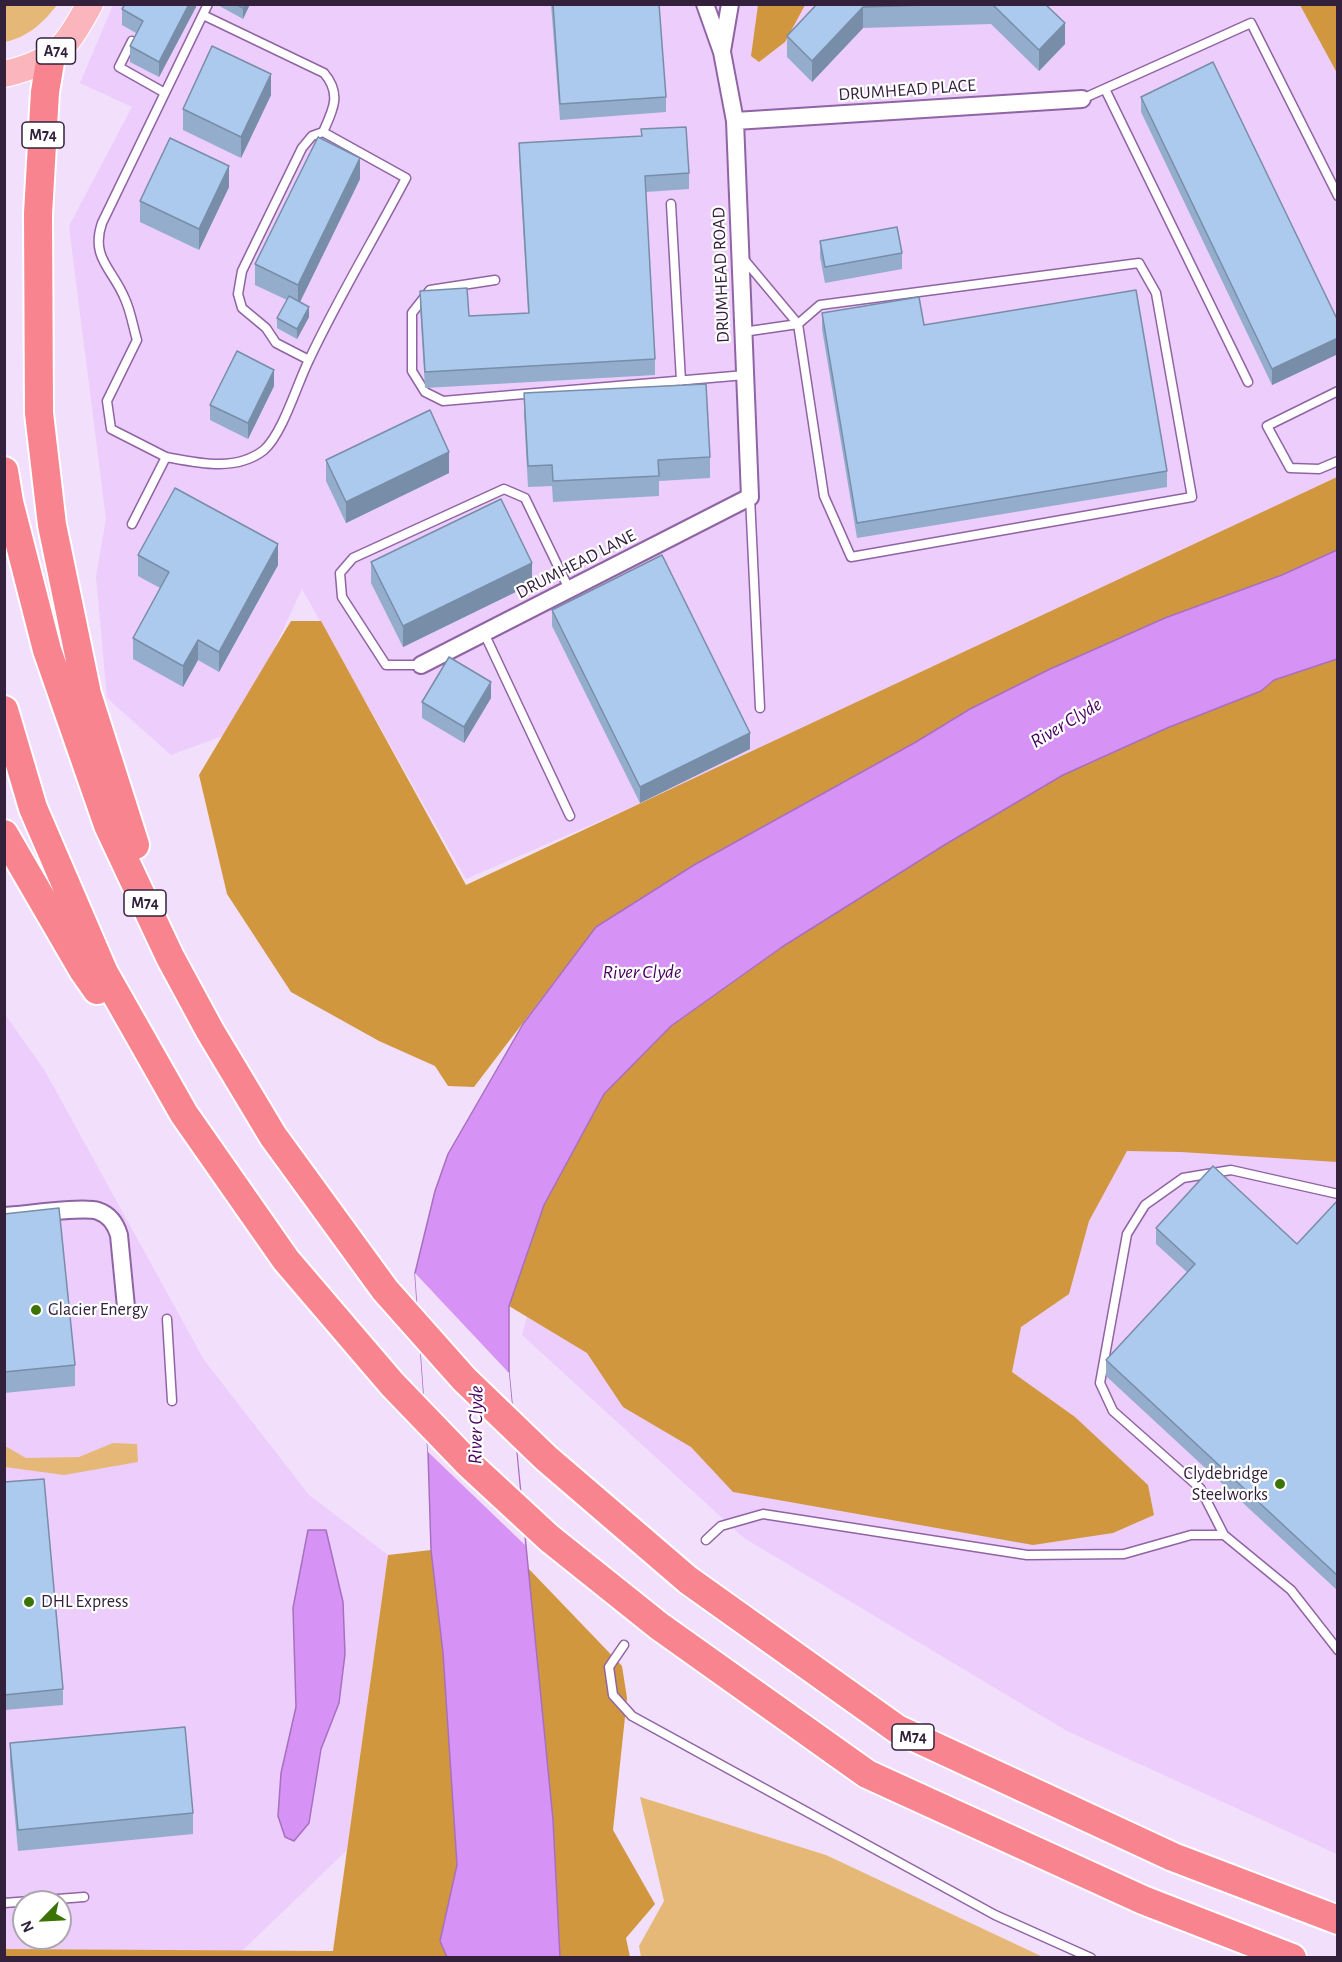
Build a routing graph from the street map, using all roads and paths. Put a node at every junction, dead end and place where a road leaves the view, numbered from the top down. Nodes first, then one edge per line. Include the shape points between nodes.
1 (90, 4) edge
2 (208, 4) edge
3 (705, 4) edge
4 (730, 4) edge
5 (203, 15) junction
6 (132, 42) edge
7 (722, 52) junction
8 (51, 56) junction
9 (4, 74) edge
10 (1105, 89) junction
11 (165, 93) junction
12 (1082, 99) joint
13 (735, 121) junction
14 (323, 132) junction
15 (1338, 196) edge
16 (671, 204) dead end
17 (740, 255) junction
18 (495, 280) dead end
19 (798, 324) junction
20 (743, 332) junction
21 (309, 360) junction
22 (745, 375) junction
23 (681, 381) junction
24 (1248, 382) dead end
25 (1338, 392) edge
26 (166, 456) junction
27 (1338, 461) edge
28 (4, 471) edge
29 (750, 497) junction
30 (132, 524) dead end
31 (569, 589) junction
32 (484, 633) junction
33 (421, 665) joint
34 (760, 708) dead end
35 (4, 710) edge
36 (570, 816) dead end
37 (4, 834) edge
38 (170, 957) junction
39 (184, 1114) junction
40 (1338, 1194) edge
41 (4, 1216) edge
42 (126, 1306) dead end
43 (167, 1319) dead end
44 (172, 1401) dead end
45 (1224, 1535) junction
46 (706, 1540) dead end
47 (624, 1645) dead end
48 (1338, 1650) edge
49 (84, 1897) dead end
50 (4, 1903) edge
51 (1338, 1920) edge
52 (1091, 1958) edge
53 (1292, 1958) edge

1 - 8 main road, A74 via 67,42
2 - 5 lane
3 - 7 street
4 - 7 street
5 - 11 lane
5 - 14 lane via 324,73 332,83 335,97
6 - 11 lane via 119,67
7 - 13 street, DRUMHEAD ROAD
8 - 9 main road, A74
8 - 38 highway, M74 via 45,92 38,214 38,322 39,413 52,525 87,694
10 - 12 lane
10 - 15 lane via 1251,23
10 - 24 lane
11 - 26 lane via 97,237 100,257 126,301 137,340 107,400 111,429
12 - 13 street, DRUMHEAD PLACE
13 - 17 street, DRUMHEAD ROAD
14 - 21 lane via 312,136 303,148 242,271 238,294 242,308 266,328 276,344
14 - 21 lane via 406,178
16 - 23 lane
17 - 19 lane
17 - 20 street, DRUMHEAD ROAD
18 - 23 lane via 430,290 412,313 412,371 425,392 443,401
19 - 19 lane via 824,496 851,558 1192,497 1156,292 1138,263 820,305
19 - 20 lane
20 - 22 street, DRUMHEAD ROAD
21 - 26 lane via 275,436 264,450 226,465
22 - 23 lane
22 - 29 street, DRUMHEAD ROAD
25 - 27 lane via 1267,426 1290,468 1319,470
26 - 30 lane
28 - 38 highway, M74 via 47,651 108,825
29 - 31 street, DRUMHEAD LANE
29 - 34 lane
31 - 32 street, DRUMHEAD LANE
31 - 33 lane via 525,498 504,489 353,558 340,573 342,597 386,665
32 - 33 street, DRUMHEAD LANE
32 - 36 lane
35 - 39 highway via 33,808 104,973
37 - 39 highway via 83,970
38 - 51 highway, M74 via 273,1136 385,1290 464,1379 546,1458 688,1580 897,1729 1173,1857
39 - 53 highway via 286,1260 392,1384 469,1464 549,1538 659,1626 867,1774 1143,1900
40 - 45 lane via 1232,1170 1183,1178 1145,1204 1126,1234 1101,1383 1113,1411 1200,1488
41 - 42 street via 88,1210 105,1215 119,1235
43 - 44 lane
45 - 46 lane via 1191,1535 1124,1554 1027,1555 763,1514 721,1526
45 - 48 lane via 1291,1590
47 - 52 lane via 609,1667 613,1695 632,1716 995,1915
49 - 50 lane

